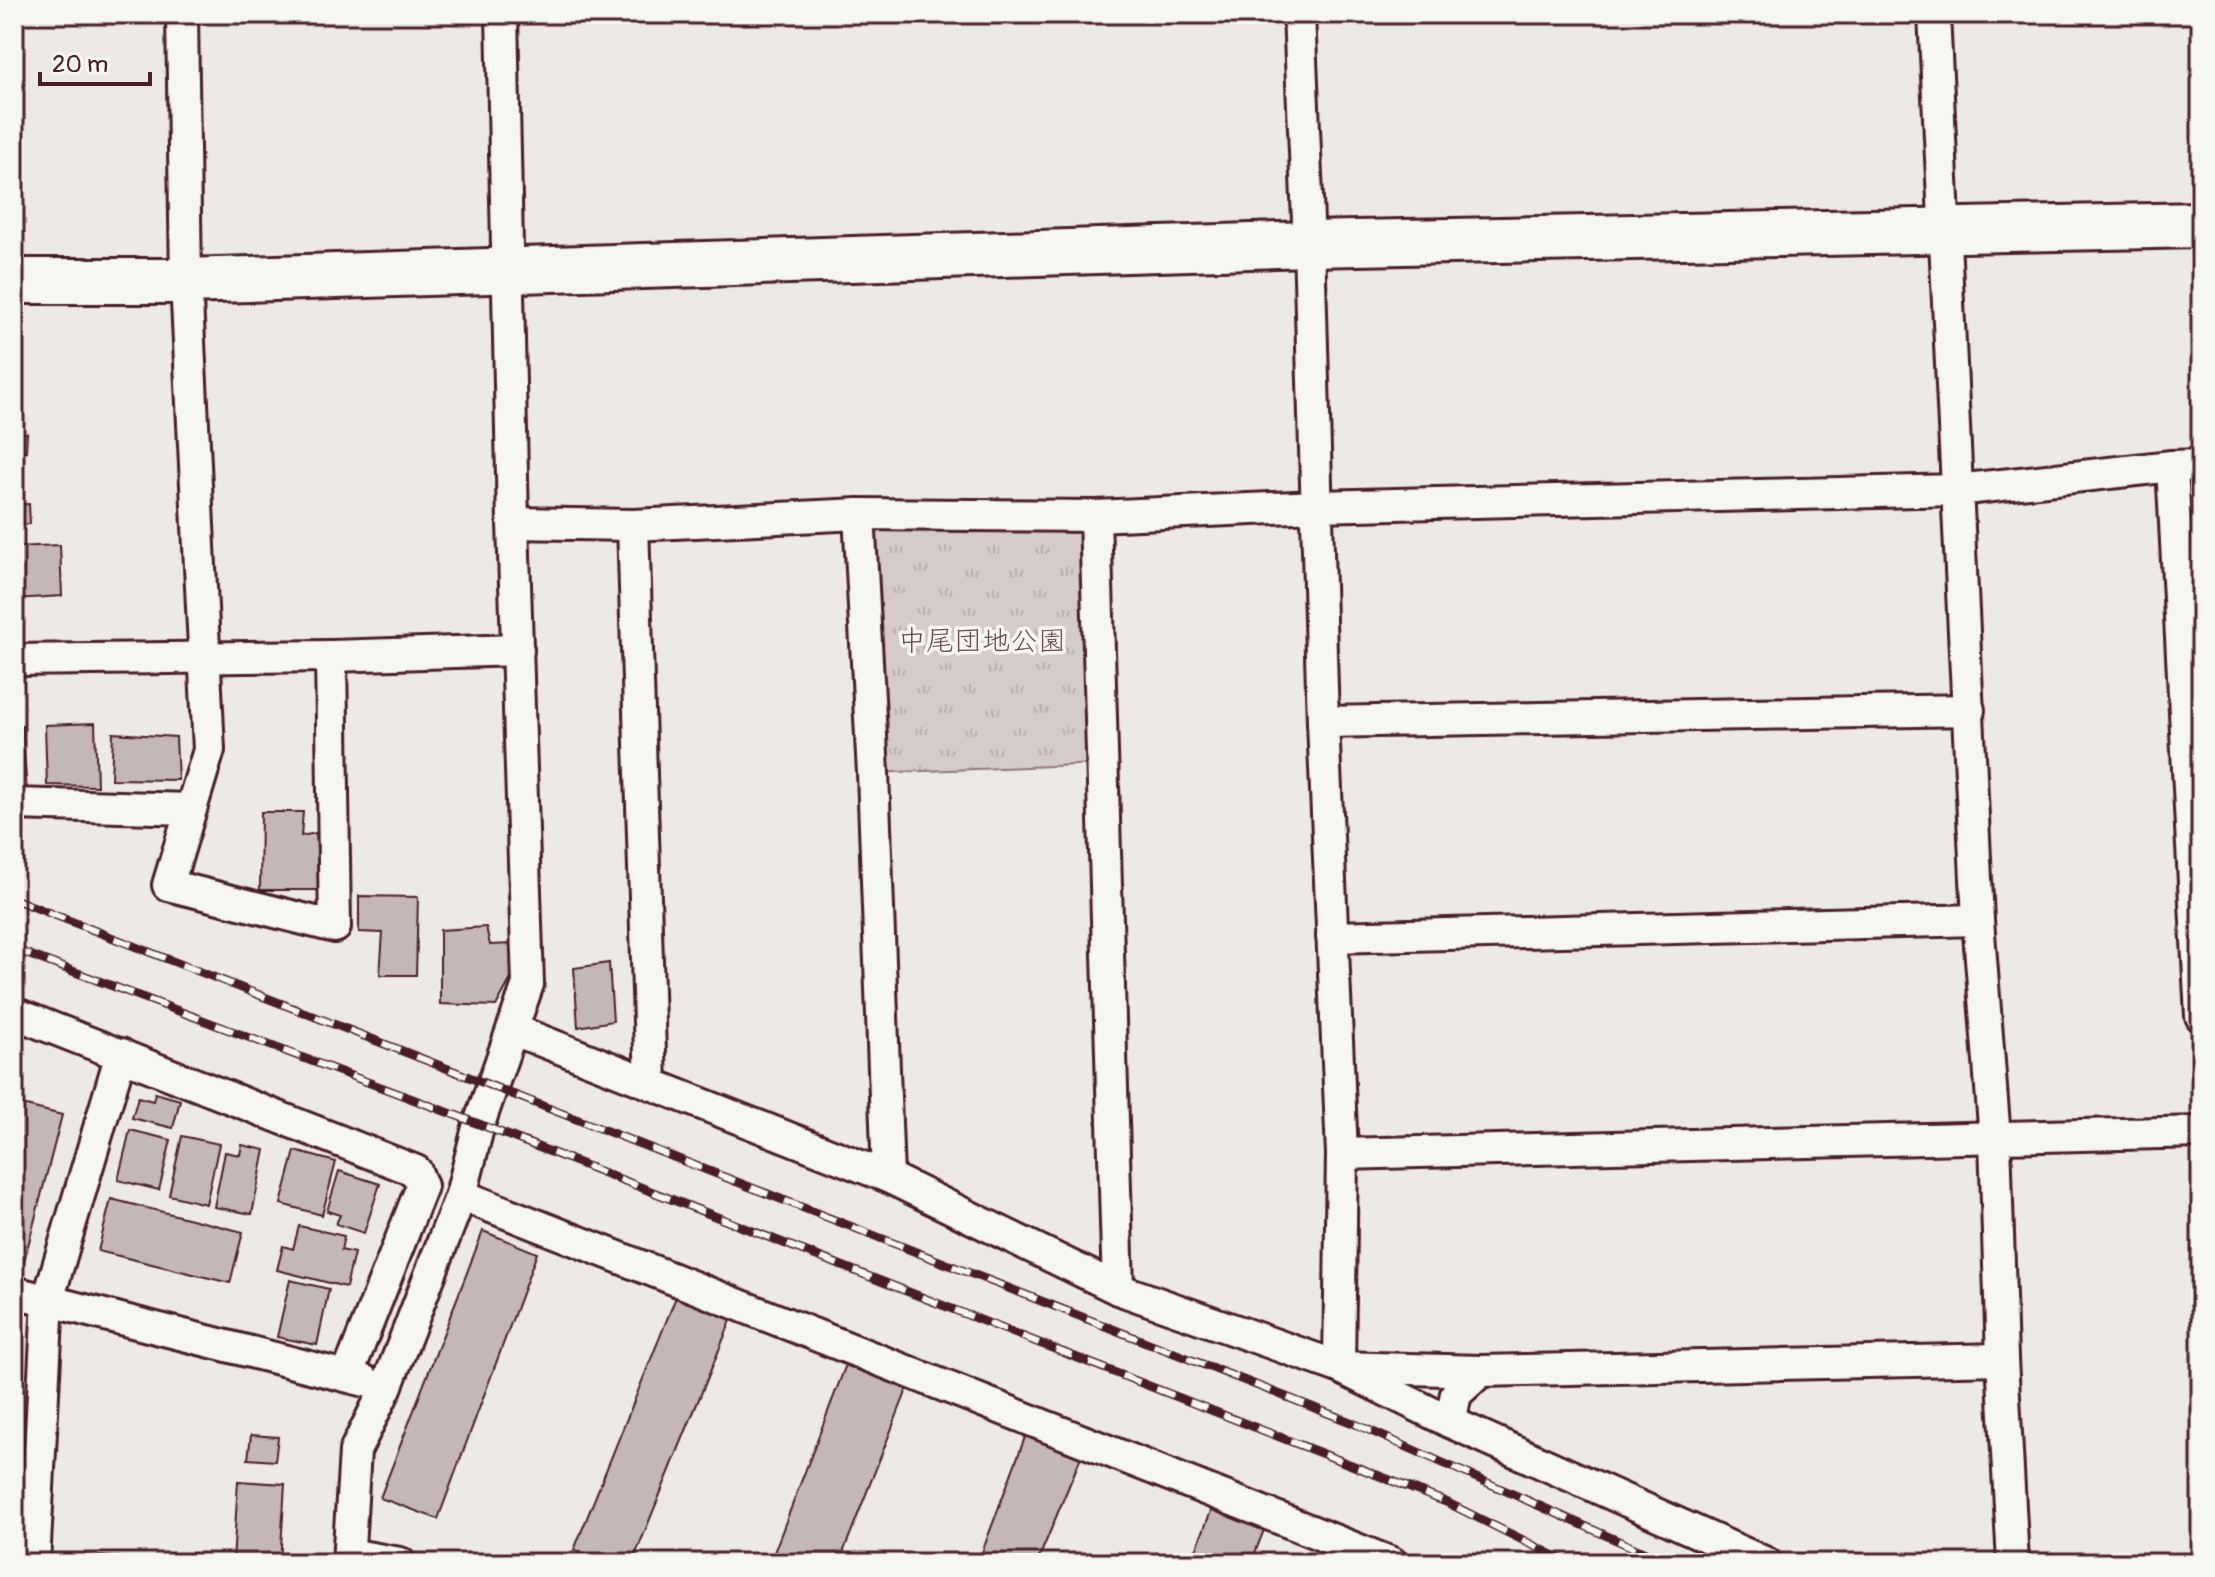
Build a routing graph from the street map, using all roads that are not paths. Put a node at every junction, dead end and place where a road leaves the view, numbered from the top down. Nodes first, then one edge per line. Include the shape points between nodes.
1 (182, 14) edge
2 (502, 14) edge
3 (1299, 14) edge
4 (1934, 14) edge
5 (2201, 225) edge
6 (1945, 230) junction
7 (1309, 244) junction
8 (507, 270) junction
9 (14, 281) edge
10 (186, 281) junction
11 (2186, 465) edge
12 (1957, 490) junction
13 (1317, 506) junction
14 (859, 514) junction
15 (1095, 516) junction
16 (513, 523) junction
17 (633, 525) junction
18 (518, 650) junction
19 (206, 656) junction
20 (331, 656) junction
21 (14, 660) edge
22 (1969, 710) junction
23 (1323, 722) junction
24 (14, 804) edge
25 (191, 809) junction
26 (1978, 920) junction
27 (1332, 937) junction
28 (14, 1013) edge
29 (2201, 1016) edge
30 (514, 1030) junction
31 (121, 1054) junction
32 (651, 1084) junction
33 (2201, 1132) edge
34 (1995, 1139) junction
35 (1342, 1154) junction
36 (888, 1177) junction
37 (461, 1195) junction
38 (1118, 1289) junction
39 (14, 1292) edge
40 (48, 1300) junction
41 (2002, 1359) junction
42 (1339, 1367) junction
43 (1481, 1371) junction
44 (347, 1376) junction
45 (386, 1388) junction
46 (1450, 1422) junction
47 (349, 1558) edge
48 (34, 1563) edge
49 (400, 1563) edge
50 (1392, 1563) edge
51 (1766, 1563) edge
52 (2013, 1563) edge

1 - 10 street
2 - 8 street
3 - 7 street
4 - 6 street
5 - 6 street
6 - 7 street
6 - 12 street
7 - 8 street
7 - 13 street
8 - 10 street
8 - 16 street
9 - 10 street
10 - 19 street
11 - 12 street
11 - 29 street
12 - 13 street
12 - 22 street
13 - 15 street
13 - 23 street
14 - 15 street
14 - 17 street
14 - 36 street
15 - 38 street
16 - 17 street
16 - 18 street
17 - 32 street
18 - 20 street
18 - 30 street via 528,984
19 - 20 street
19 - 21 street
19 - 25 street via 209,750
20 - 25 street via 335,927 168,885
22 - 23 street
22 - 26 street
23 - 27 street
24 - 25 street
26 - 27 street
26 - 34 street
27 - 35 street
28 - 31 street
30 - 32 street
30 - 37 street via 479,1124
31 - 40 street
31 - 44 street via 416,1171 422,1186
32 - 36 street
33 - 34 street
34 - 35 street
34 - 41 street
35 - 42 street
36 - 38 street
37 - 45 street
37 - 50 street
38 - 42 street
39 - 40 street
40 - 44 street
40 - 48 street
41 - 43 street
41 - 52 street
42 - 43 street
42 - 46 street
43 - 46 street via 1456,1394
44 - 45 street
45 - 47 street via 355,1451
46 - 51 street
47 - 49 street

